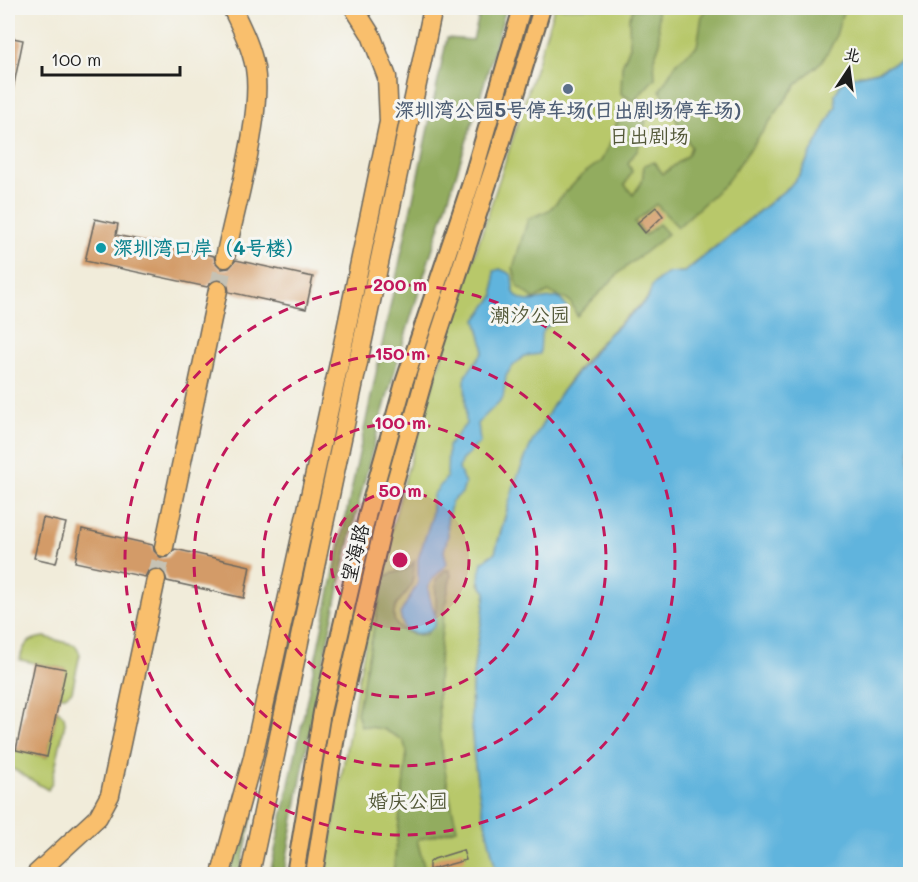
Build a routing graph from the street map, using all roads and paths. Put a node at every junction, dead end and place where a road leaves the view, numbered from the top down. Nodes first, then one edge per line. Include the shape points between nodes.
1 (232, 8) edge
2 (354, 8) edge
3 (434, 8) edge
4 (522, 8) edge
5 (542, 8) edge
6 (225, 258) tunnel mouth
7 (218, 290) tunnel mouth
8 (164, 547) tunnel mouth
9 (156, 579) tunnel mouth
10 (36, 874) edge
11 (221, 874) edge
12 (250, 874) edge
13 (295, 874) edge
14 (314, 874) edge

1 - 6 highway via 252,54 256,92
2 - 11 highway via 371,35 387,77 389,122 253,757
3 - 12 highway
4 - 13 main road, 望海路 via 470,186 404,382 368,512 322,712
5 - 14 main road, 望海路 via 424,379 385,517 340,714
7 - 8 highway
9 - 10 highway via 110,795 98,818

